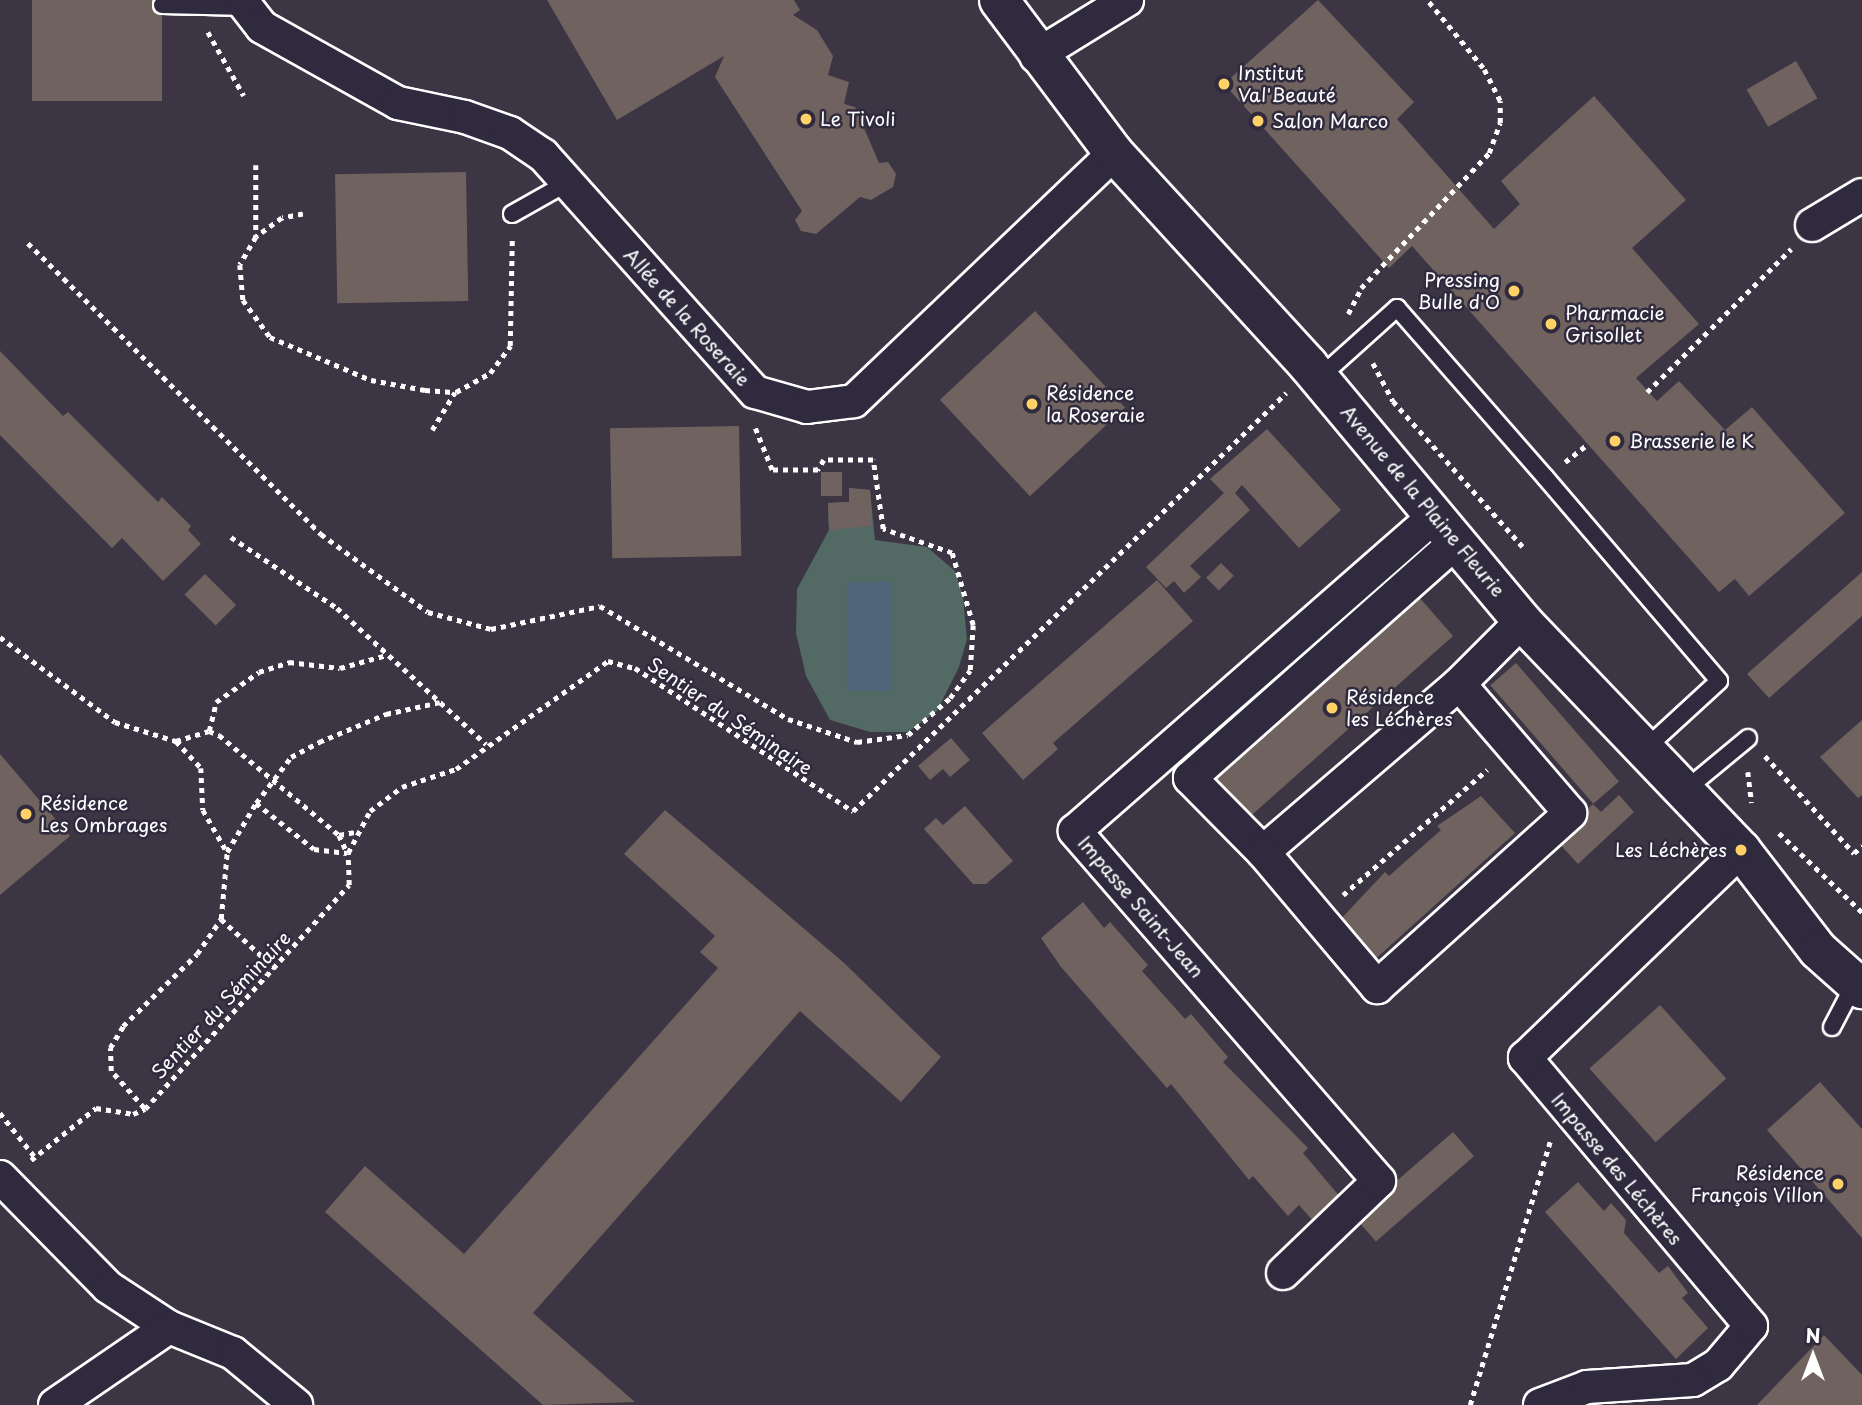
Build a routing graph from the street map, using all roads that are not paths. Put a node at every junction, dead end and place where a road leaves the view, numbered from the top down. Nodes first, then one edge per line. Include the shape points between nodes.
1 (999, 0) edge
2 (1127, 0) edge
3 (244, 4) edge
4 (162, 5) dead end
5 (1036, 56) junction
6 (1114, 153) junction
7 (568, 183) junction
8 (1862, 195) edge
9 (512, 214) road end
10 (1812, 225) road end
11 (1304, 384) junction
12 (1447, 528) junction
13 (1522, 621) junction
14 (1459, 684) junction
15 (1748, 738) road end
16 (1643, 752) junction
17 (1682, 792) junction
18 (1741, 850) junction
19 (1263, 852) junction
20 (1858, 987) edge
21 (1832, 1027) dead end
22 (2, 1179) edge
23 (1283, 1273) dead end
24 (169, 1327) junction
25 (70, 1402) edge
26 (296, 1405) edge
27 (1540, 1405) edge

1 - 5 street, Avenue de la Plaine Fleurie
2 - 5 street
3 - 4 lane
3 - 7 street, Allée de la Roseraie via 262,27 398,103 510,133 543,155
5 - 6 street, Avenue de la Plaine Fleurie
6 - 7 street, Allée de la Roseraie via 854,401 807,407 755,392
6 - 11 street, Avenue de la Plaine Fleurie
7 - 9 lane
8 - 10 street
11 - 12 street, Avenue de la Plaine Fleurie
11 - 16 lane via 1397,307 1719,681
12 - 13 street, Avenue de la Plaine Fleurie
12 - 19 street via 1190,778
12 - 23 street, Impasse Saint-Jean via 1075,831 1379,1181
13 - 14 street
13 - 16 street, Avenue de la Plaine Fleurie
14 - 19 street
14 - 19 street via 1570,813 1377,986
15 - 17 lane
16 - 17 street, Avenue de la Plaine Fleurie
17 - 18 street, Avenue de la Plaine Fleurie
18 - 20 street, Avenue de la Plaine Fleurie via 1818,950
18 - 27 street, Impasse des Léchères via 1525,1058 1751,1326 1718,1365 1693,1380 1587,1387
20 - 21 lane
22 - 24 street via 91,1272
24 - 25 street
24 - 26 street via 233,1353

